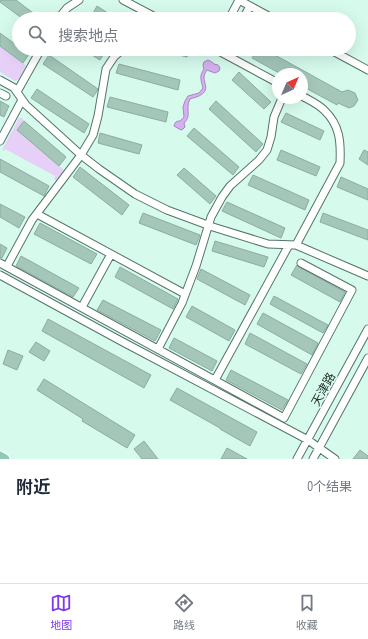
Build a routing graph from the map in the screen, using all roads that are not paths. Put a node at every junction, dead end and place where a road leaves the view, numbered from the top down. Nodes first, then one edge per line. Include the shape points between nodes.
1 (79, 0) edge
2 (123, 0) edge
3 (239, 0) edge
4 (250, 6) junction
5 (64, 12) edge
6 (141, 12) edge
7 (233, 12) edge
8 (247, 12) edge
9 (261, 12) edge
10 (37, 56) edge
11 (115, 56) edge
12 (232, 56) edge
13 (342, 56) edge
14 (368, 70) edge
15 (272, 79) edge
16 (0, 80) edge
17 (14, 88) junction
18 (22, 100) junction
19 (308, 100) edge
20 (279, 104) edge
21 (0, 142) edge
22 (81, 154) junction
23 (37, 214) junction
24 (209, 226) junction
25 (292, 245) junction
26 (111, 254) junction
27 (301, 263) dead end
28 (3, 264) edge
29 (0, 275) edge
30 (368, 276) edge
31 (186, 294) junction
32 (82, 307) junction
33 (368, 329) edge
34 (158, 349) junction
35 (368, 358) edge
36 (216, 380) junction
37 (308, 440) junction
38 (320, 448) junction
39 (0, 456) edge
40 (5, 459) edge
41 (297, 459) edge
42 (313, 459) edge
43 (335, 459) edge

1 - 5 street
2 - 6 street
3 - 4 street
3 - 7 street
4 - 8 street
4 - 9 street
10 - 17 street via 18,90
11 - 22 street via 106,69 93,134
12 - 15 street
13 - 14 street
16 - 17 street
17 - 18 street
18 - 21 street
18 - 22 street
19 - 25 street via 324,109 339,133 340,163
20 - 24 street via 274,116 272,137 267,150 230,186 211,217
22 - 23 street
22 - 24 street via 135,194
23 - 26 street
23 - 28 street
24 - 25 street via 268,244
24 - 31 street
25 - 30 street
25 - 36 street
26 - 31 street
26 - 32 street
27 - 36 street via 352,290 284,418
28 - 32 street
29 - 37 street
31 - 34 street
32 - 34 street
33 - 37 street, 天津路
34 - 36 street
35 - 38 street, 天津路
37 - 38 street
37 - 41 street, 天津路
38 - 42 street, 天津路
38 - 43 street
39 - 40 main road

